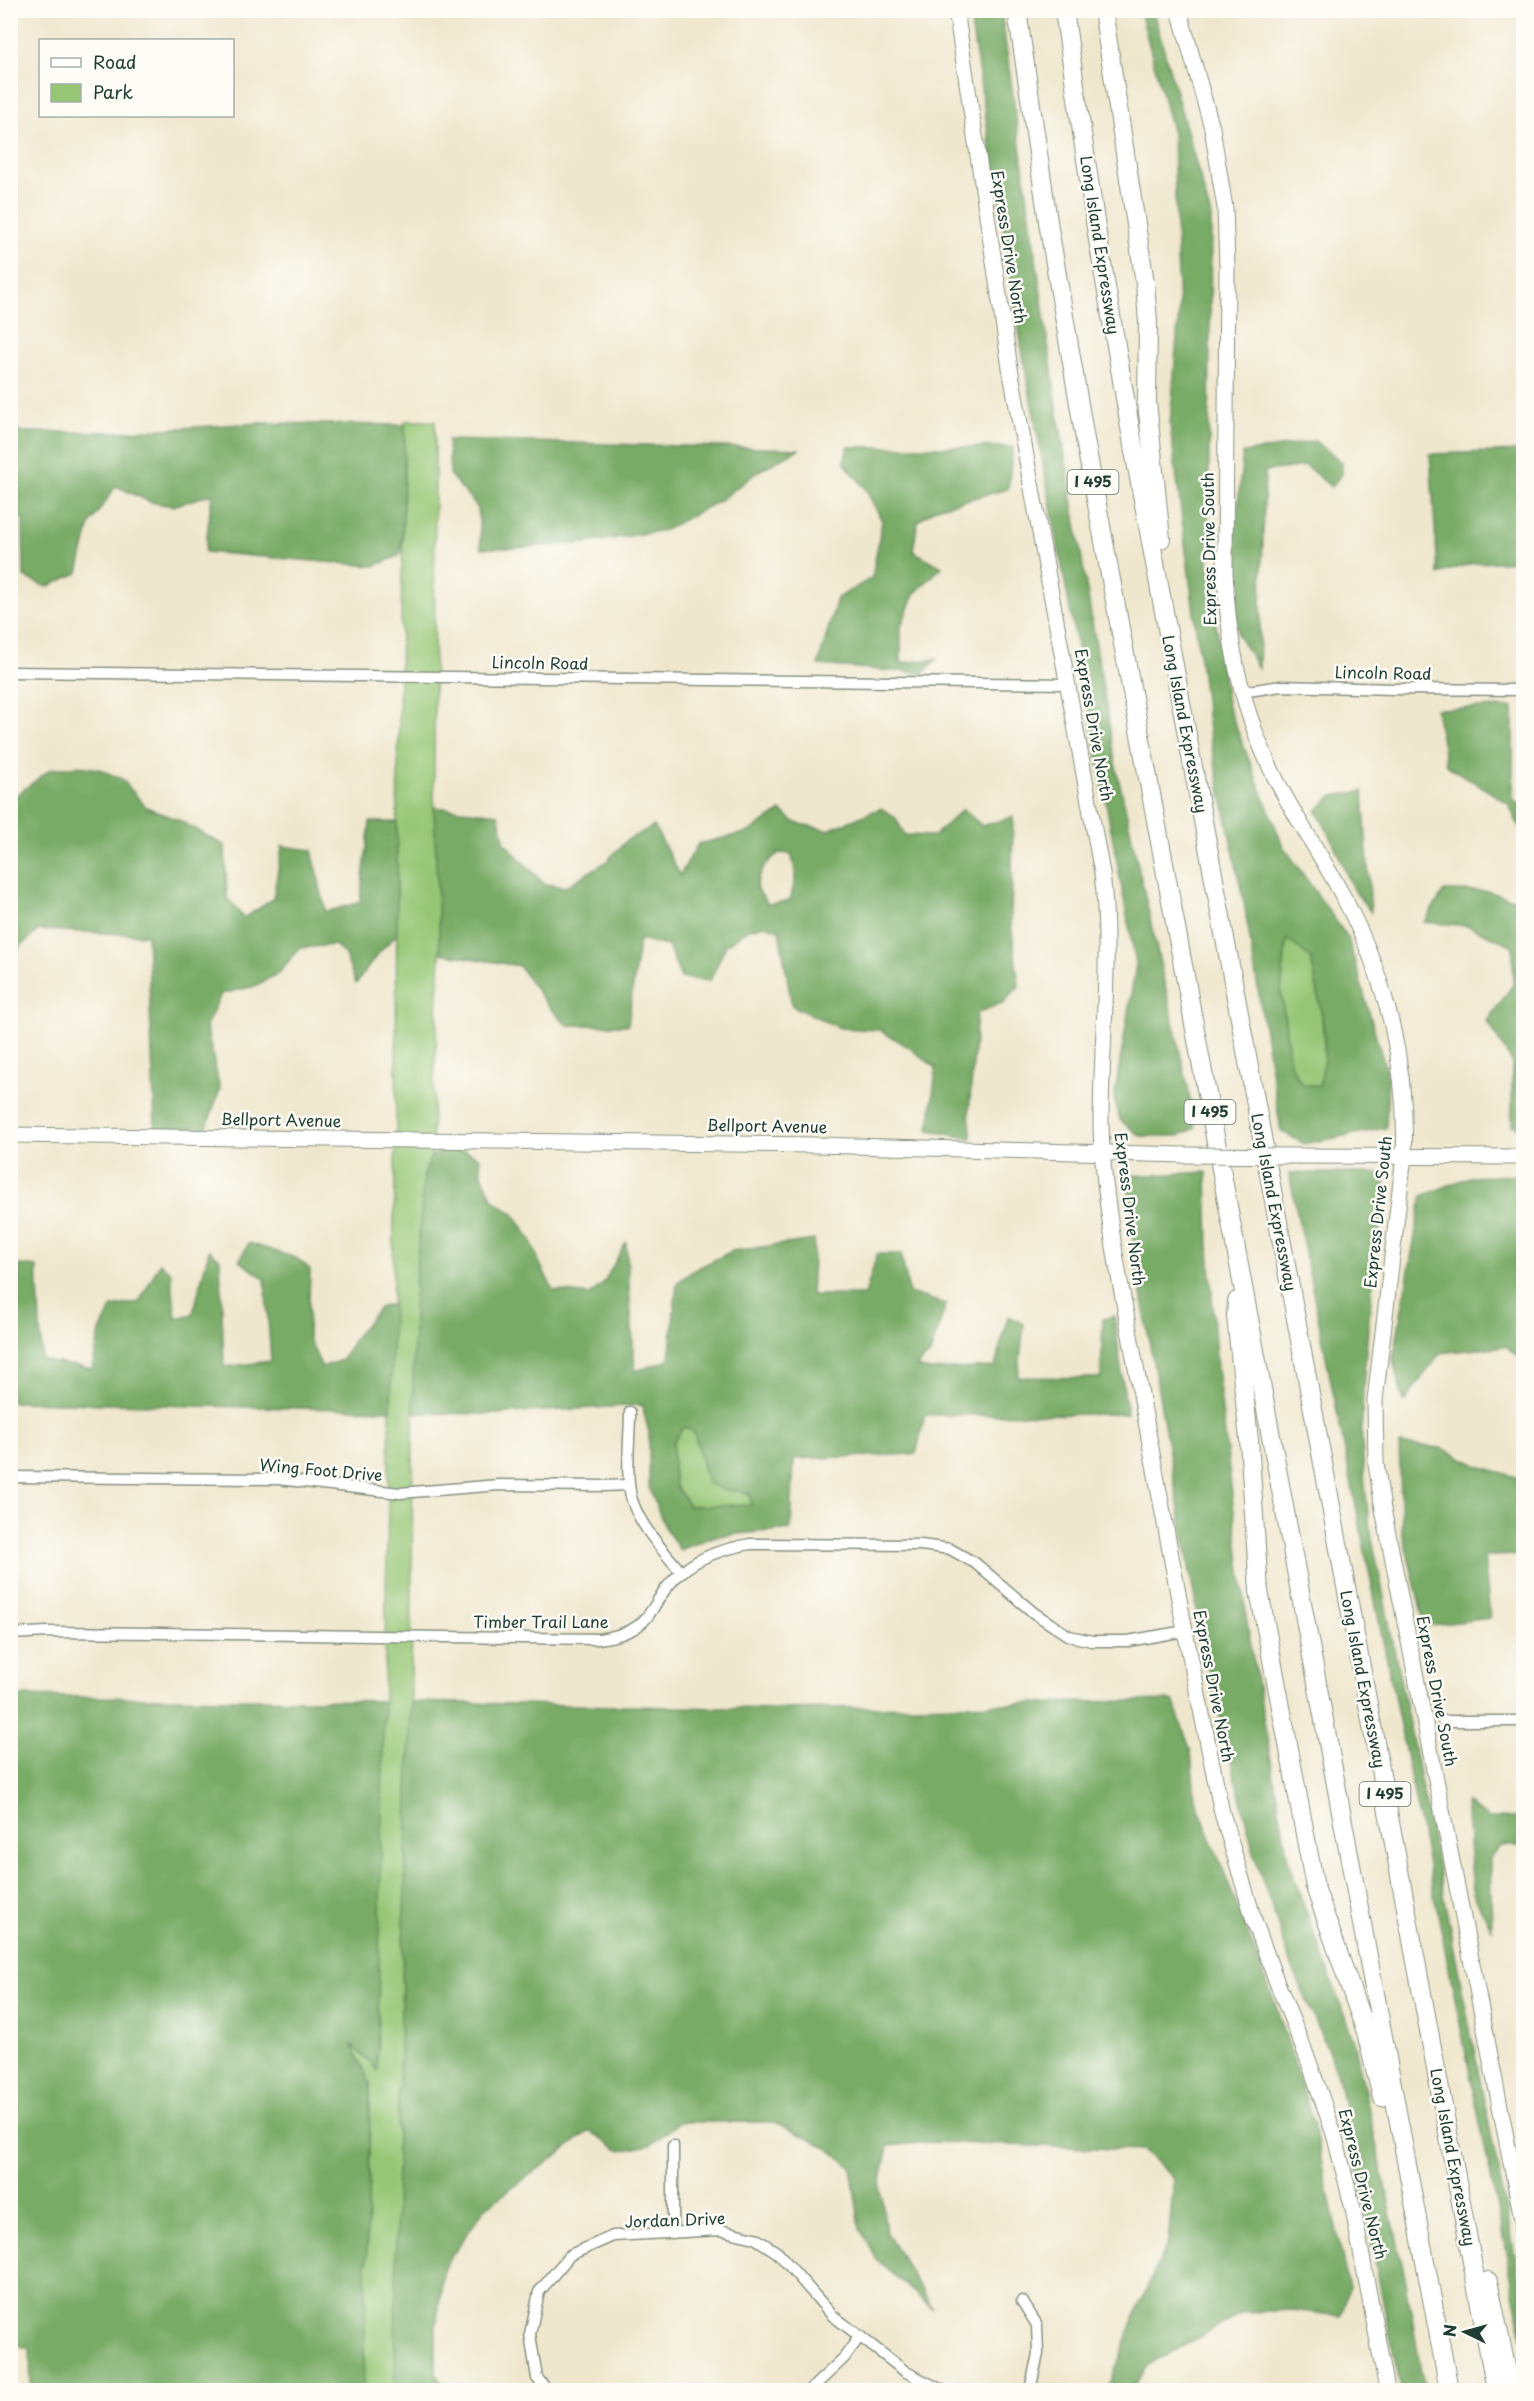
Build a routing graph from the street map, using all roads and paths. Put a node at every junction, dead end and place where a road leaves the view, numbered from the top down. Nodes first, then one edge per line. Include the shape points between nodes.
1 (956, 10) edge
2 (1017, 10) edge
3 (1064, 10) edge
4 (1103, 10) edge
5 (1179, 10) edge
6 (1165, 617) junction
7 (10, 672) edge
8 (1068, 684) junction
9 (1524, 690) edge
10 (1242, 692) junction
11 (10, 1135) edge
12 (1103, 1154) junction
13 (1404, 1156) junction
14 (1524, 1157) edge
15 (1240, 1272) junction
16 (630, 1412) dead end
17 (10, 1477) edge
18 (629, 1485) junction
19 (681, 1572) junction
20 (1185, 1631) junction
21 (10, 1634) edge
22 (1524, 1720) edge
23 (1443, 1721) dead end
24 (673, 2146) dead end
25 (1403, 2151) junction
26 (1454, 2162) junction
27 (1524, 2229) edge
28 (673, 2233) junction
29 (1022, 2301) dead end
30 (860, 2336) junction
31 (547, 2391) edge
32 (810, 2391) edge
33 (942, 2391) edge
34 (1030, 2391) edge
35 (1387, 2391) edge
36 (1449, 2391) edge
37 (1496, 2391) edge
38 (1511, 2391) edge

1 - 8 main road, Express Drive North via 1006,345
2 - 15 highway, I 495 via 1076,388
3 - 6 highway, Long Island Expressway / I 495 via 1096,228
4 - 6 highway via 1145,283 1147,391
5 - 10 main road, Express Drive South via 1212,128 1225,208 1225,582 1229,632
6 - 26 highway, Long Island Expressway / I 495
7 - 8 street, Lincoln Road
8 - 12 main road, Express Drive North via 1105,899
9 - 10 street, Lincoln Road via 1281,686
10 - 13 main road, Express Drive South via 1274,775 1346,901 1373,962 1397,1055
11 - 12 main road, Bellport Avenue via 816,1145
12 - 13 main road, Bellport Avenue, bridge
12 - 20 main road, Express Drive North via 1116,1261
13 - 14 main road, Bellport Avenue
13 - 27 main road, Express Drive South via 1376,1379 1376,1464
15 - 25 highway, I 495
15 - 25 highway via 1236,1316 1261,1603 1315,1887 1366,2032 1386,2115
16 - 18 street
17 - 18 street, Wing Foot Drive via 278,1479 400,1493 499,1485
18 - 19 street via 647,1530
19 - 20 street, Timber Trail Lane via 723,1549 750,1544 921,1545 950,1549 975,1563 1034,1613 1069,1635 1092,1641 1128,1641
19 - 21 street, Timber Trail Lane via 638,1628 621,1636 599,1639
20 - 35 main road, Express Drive North via 1212,1769 1237,1866 1274,1975 1323,2098 1344,2171
22 - 23 street
24 - 28 street
25 - 36 highway, I 495
26 - 37 highway, Long Island Expressway / I 495
26 - 38 highway via 1486,2269
28 - 30 street, Jordan Drive via 720,2230 755,2238 778,2253 832,2314
28 - 31 street, Jordan Drive via 613,2236 570,2255 539,2292 530,2334 537,2378
29 - 34 street via 1036,2325 1038,2354
30 - 32 street
30 - 33 street, Jordan Drive via 906,2372

